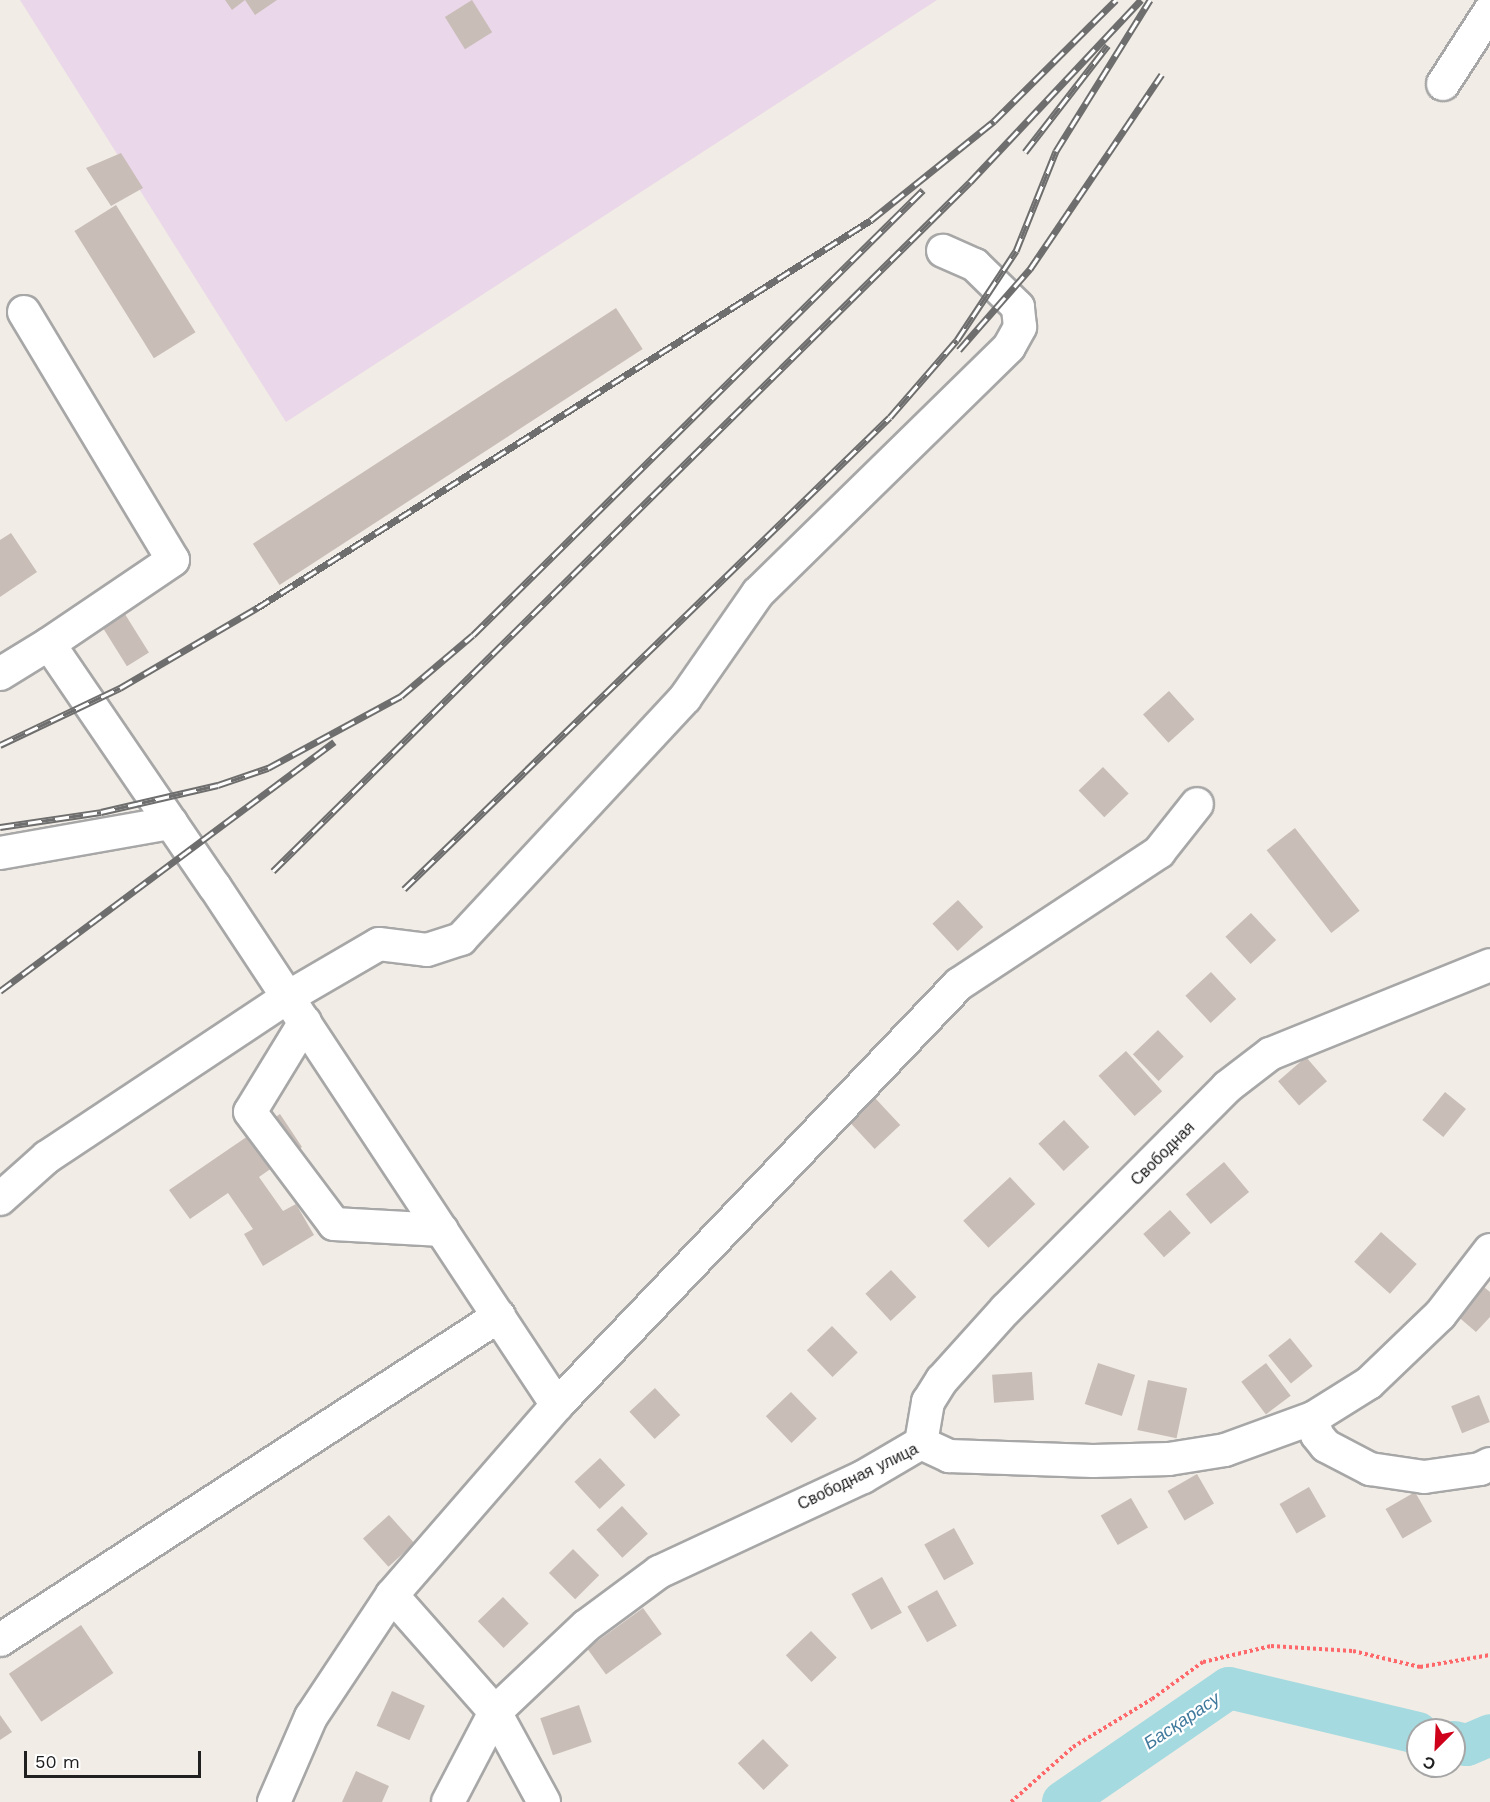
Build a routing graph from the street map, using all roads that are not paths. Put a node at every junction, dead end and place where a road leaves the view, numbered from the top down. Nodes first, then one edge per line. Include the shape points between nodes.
1 (1490, 11) edge
2 (1443, 84) dead end
3 (943, 251) dead end
4 (24, 312) dead end
5 (49, 644) junction
6 (0, 674) edge
7 (1197, 804) dead end
8 (171, 823) junction
9 (0, 853) edge
10 (1490, 965) edge
11 (296, 1010) junction
12 (0, 1198) edge
13 (442, 1230) junction
14 (1490, 1250) edge
15 (499, 1316) junction
16 (557, 1405) junction
17 (1313, 1418) junction
18 (921, 1443) junction
19 (1490, 1464) edge
20 (392, 1595) junction
21 (0, 1640) edge
22 (495, 1712) junction
23 (274, 1802) edge
24 (448, 1802) edge
25 (544, 1802) edge

1 - 2 street
3 - 11 street via 975,266 1018,307 1020,327 1009,347 758,593 685,698 461,939 427,950 379,944
4 - 5 street via 173,561
5 - 6 street
5 - 8 street
7 - 16 street via 1159,852 960,984
8 - 9 street
8 - 11 street
10 - 18 street, Свободная via 1270,1054 1227,1088 1006,1309 942,1380 928,1402
11 - 12 street via 47,1157
11 - 13 street
11 - 13 street via 250,1112 334,1224
13 - 15 street
14 - 17 street, Свободная улица via 1440,1315 1369,1383
15 - 16 street
15 - 21 street
16 - 20 street
17 - 18 street, Свободная улица via 1225,1450 1169,1459 949,1456
17 - 19 street via 1317,1435 1326,1446 1370,1468 1424,1477
18 - 22 street, Свободная улица via 863,1477 659,1572 586,1626
20 - 22 street
20 - 23 street via 311,1717
22 - 24 street, Свободная улица
22 - 25 street

